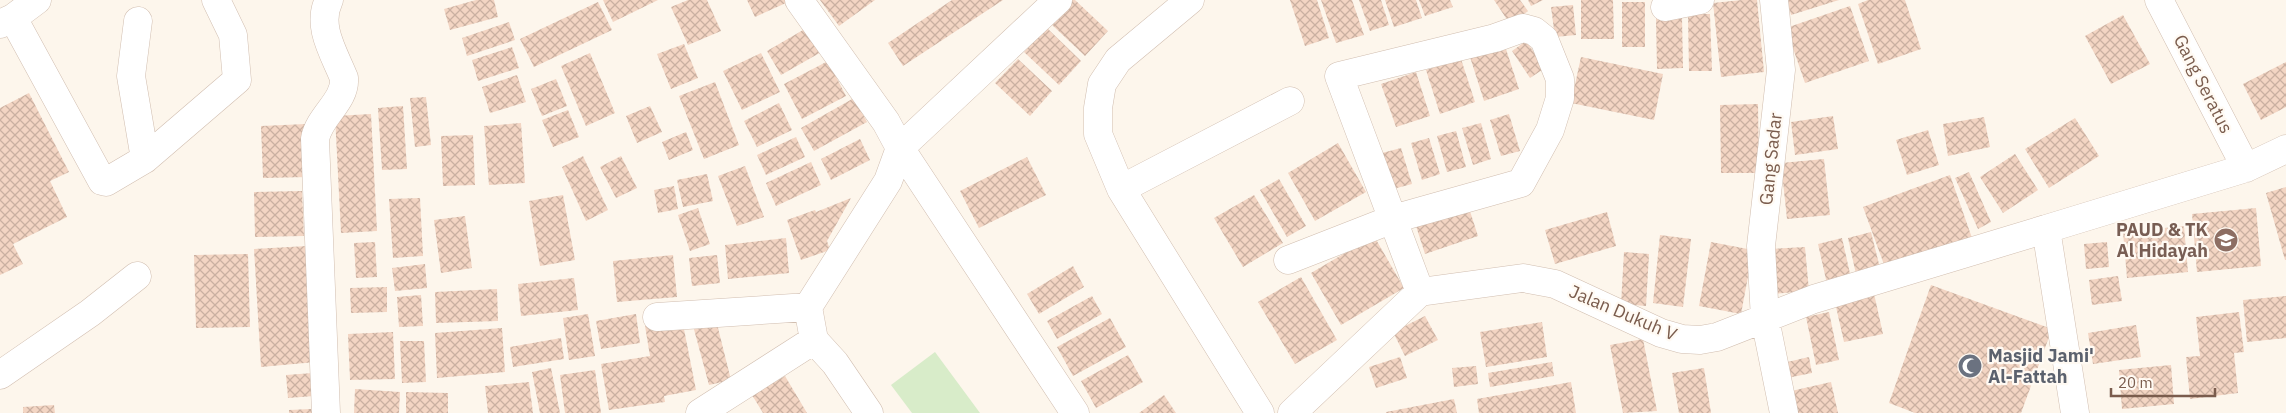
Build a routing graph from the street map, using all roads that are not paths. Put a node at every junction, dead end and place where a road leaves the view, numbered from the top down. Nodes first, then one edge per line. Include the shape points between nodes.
1 (37, 0) edge
2 (216, 0) edge
3 (329, 0) edge
4 (799, 0) edge
5 (1058, 0) edge
6 (1190, 0) edge
7 (1700, 0) edge
8 (1774, 0) edge
9 (2159, 0) edge
10 (1664, 7) dead end
11 (6, 21) edge
12 (138, 21) dead end
13 (1290, 101) dead end
14 (900, 148) junction
15 (2286, 149) edge
16 (145, 159) junction
17 (2246, 168) junction
18 (1121, 189) junction
19 (1393, 219) junction
20 (2046, 229) junction
21 (1288, 260) dead end
22 (137, 276) dead end
23 (1420, 292) junction
24 (808, 307) junction
25 (657, 317) dead end
26 (1765, 319) junction
27 (814, 340) junction
28 (0, 374) edge
29 (326, 413) edge
30 (700, 413) edge
31 (869, 413) edge
32 (1075, 413) edge
33 (1260, 413) edge
34 (1292, 413) edge
35 (1784, 413) edge
36 (2075, 413) edge

1 - 11 street
2 - 16 street via 233,35 237,80
3 - 29 street via 323,16 324,30 344,78 344,86 319,124 315,138
4 - 14 street via 886,122
5 - 14 street
6 - 18 street via 1118,60 1102,84 1098,134
7 - 10 street
8 - 26 street, Gang Sadar via 1781,70 1761,246
9 - 17 street, Gang Seratus
11 - 16 street via 102,181 110,181
12 - 16 street via 131,76
13 - 18 street
14 - 24 street via 888,182
14 - 32 street
15 - 17 street, Jalan Dukuh V
17 - 20 street, Jalan Dukuh V
18 - 33 street
19 - 19 street via 1520,183 1550,130 1560,98 1560,79 1544,39 1534,31 1523,28 1495,38 1338,76
19 - 21 street
19 - 23 street
20 - 26 street, Jalan Dukuh V via 1814,299
20 - 36 street
22 - 28 street
23 - 26 street, Jalan Dukuh V via 1523,278 1555,284 1661,333 1691,339 1717,337
23 - 34 street
24 - 25 street
24 - 27 street
26 - 35 street, Gang Sadar
27 - 30 street
27 - 31 street

